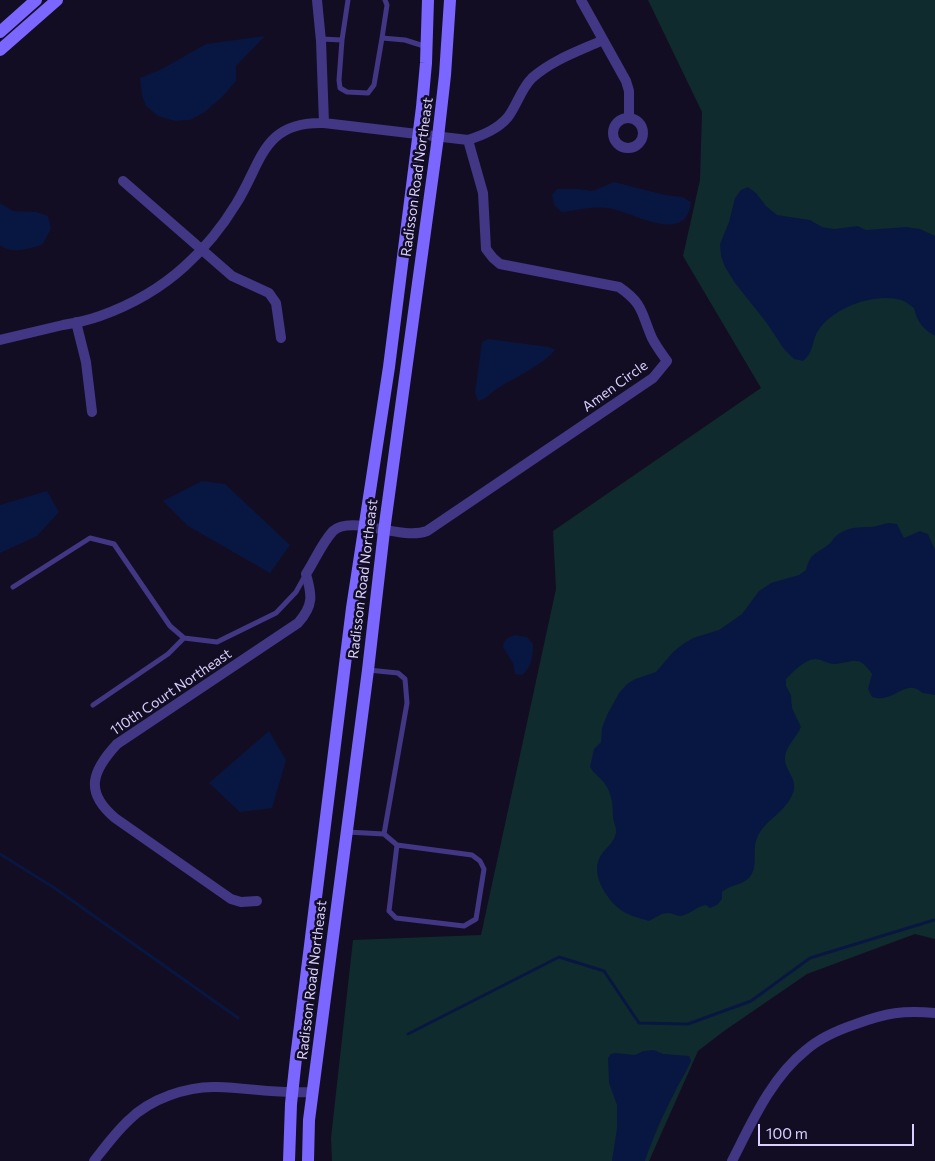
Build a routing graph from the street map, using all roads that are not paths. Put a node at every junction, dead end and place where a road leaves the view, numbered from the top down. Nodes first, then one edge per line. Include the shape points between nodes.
1 (36, 0) edge
2 (57, 0) edge
3 (317, 0) edge
4 (348, 0) edge
5 (385, 0) edge
6 (428, 0) edge
7 (450, 0) edge
8 (581, 0) edge
9 (0, 32) edge
10 (321, 38) junction
11 (382, 38) junction
12 (342, 40) junction
13 (603, 40) junction
14 (426, 47) junction
15 (0, 50) edge
16 (629, 118) dead end
17 (324, 124) junction
18 (418, 134) junction
19 (438, 137) junction
20 (468, 140) junction
21 (123, 181) dead end
22 (202, 250) junction
23 (76, 322) junction
24 (281, 338) dead end
25 (0, 340) edge
26 (92, 412) dead end
27 (365, 527) junction
28 (384, 531) junction
29 (306, 574) junction
30 (13, 587) dead end
31 (184, 638) junction
32 (368, 670) junction
33 (93, 705) dead end
34 (346, 832) junction
35 (384, 834) junction
36 (397, 845) junction
37 (258, 901) dead end
38 (935, 1013) edge
39 (313, 1092) junction
40 (292, 1093) junction
41 (94, 1161) edge
42 (289, 1161) edge
43 (308, 1161) edge
44 (732, 1161) edge

1 - 9 main road
2 - 15 main road
3 - 10 street
4 - 12 lane
5 - 11 lane
6 - 14 main road, Radisson Road Northeast
7 - 19 main road, Radisson Road Northeast
8 - 13 street
10 - 12 lane
10 - 17 street
11 - 12 lane via 374,85 368,93 347,92 340,88
11 - 14 lane via 405,40
13 - 16 street via 626,81
13 - 20 street via 541,70 530,80 508,117 488,132
14 - 18 main road, Radisson Road Northeast
17 - 18 street
17 - 22 street via 306,123 292,127 268,143 236,205
18 - 19 street
18 - 27 main road, Radisson Road Northeast
19 - 20 street
19 - 28 main road, Radisson Road Northeast
20 - 28 street, Amen Circle via 482,193 486,249 492,258 500,264 619,287 641,308 653,339 667,362 653,378 437,525 420,534
21 - 22 street
22 - 23 street via 164,283 143,296 100,316
22 - 24 street via 232,276 269,293 276,303
23 - 25 street
23 - 26 street via 86,362
27 - 28 street
27 - 29 street via 346,525 333,532
27 - 40 main road, Radisson Road Northeast via 352,608
28 - 32 main road, Radisson Road Northeast
29 - 31 lane via 296,592 276,613 217,642
29 - 37 street, 110th Court Northeast via 312,593 310,606 298,623 116,744 96,772 98,797 103,808 115,818 231,899
30 - 31 lane via 90,538 114,544 170,626
31 - 33 lane via 168,654
32 - 34 main road, Radisson Road Northeast
32 - 35 lane via 398,673 405,679 407,703
34 - 35 lane
34 - 39 main road, Radisson Road Northeast
35 - 36 lane
36 - 36 lane via 472,855 480,861 484,869 476,919 464,926 392,915 389,911
38 - 44 street via 913,1011 882,1015 830,1034 805,1050 762,1104
39 - 40 street
39 - 43 main road, Radisson Road Northeast
40 - 41 street via 215,1087 181,1091 159,1099 130,1118
40 - 42 main road, Radisson Road Northeast

